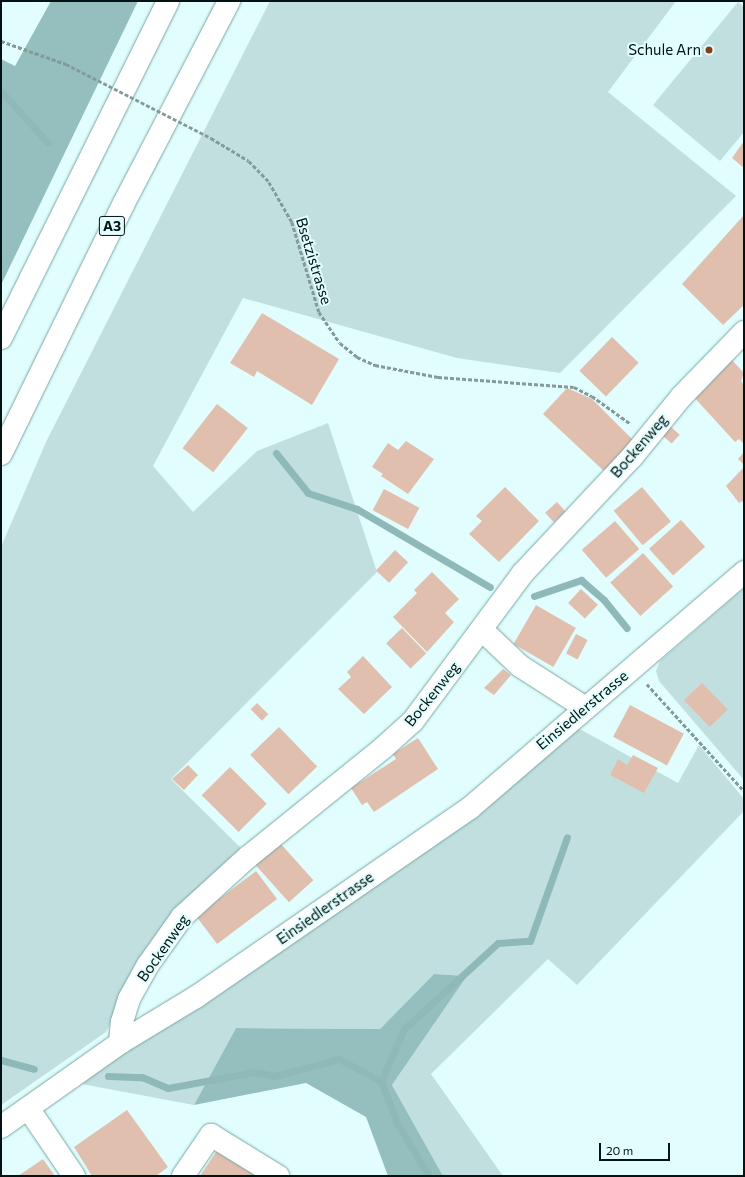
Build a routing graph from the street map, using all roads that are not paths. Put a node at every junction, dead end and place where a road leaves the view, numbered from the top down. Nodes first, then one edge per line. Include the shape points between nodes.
1 (168, 1) edge
2 (229, 1) edge
3 (744, 332) edge
4 (1, 338) edge
5 (1, 454) edge
6 (744, 572) edge
7 (482, 630) junction
8 (584, 707) junction
9 (120, 1043) junction
10 (28, 1108) junction
11 (1, 1127) edge
12 (74, 1176) edge
13 (183, 1176) edge
14 (278, 1176) edge

1 - 4 main road
2 - 5 main road, A3 via 124,203
3 - 7 main road, Bockenweg via 682,396 632,457 523,573
6 - 8 main road, Einsiedlerstrasse
7 - 8 main road via 520,666
7 - 9 main road, Bockenweg via 413,721 248,857 182,917 148,965 129,999 122,1022
8 - 9 main road, Einsiedlerstrasse via 470,808 196,997
9 - 10 main road, Einsiedlerstrasse
10 - 11 main road, Einsiedlerstrasse
10 - 12 main road
13 - 14 main road via 211,1135

